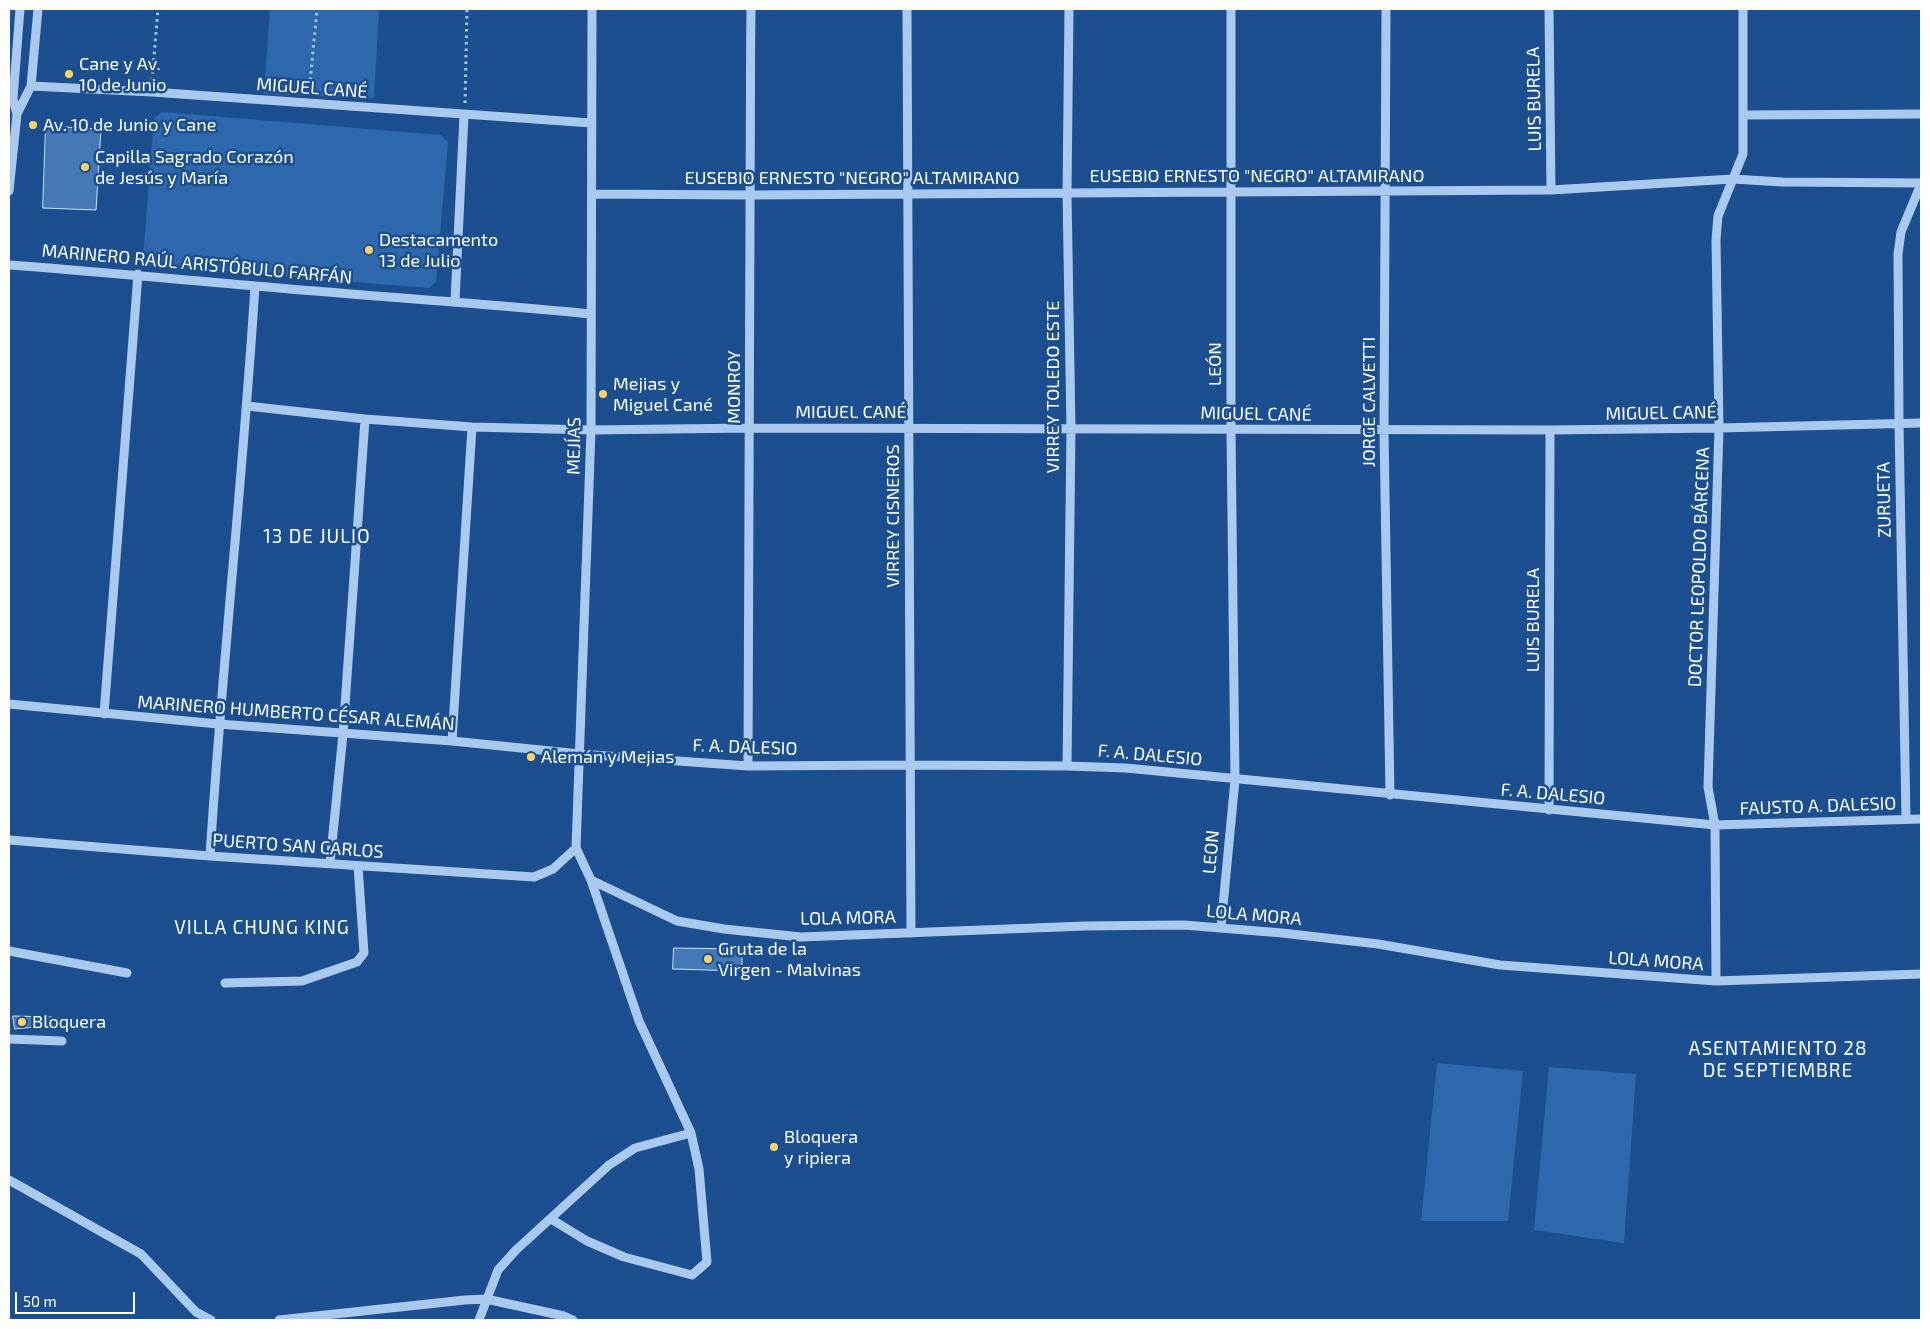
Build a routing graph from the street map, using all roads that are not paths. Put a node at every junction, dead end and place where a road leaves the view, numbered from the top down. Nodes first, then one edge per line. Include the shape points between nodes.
1 (20, 9) edge
2 (38, 9) edge
3 (592, 9) edge
4 (751, 9) edge
5 (907, 9) edge
6 (1069, 9) edge
7 (1232, 9) edge
8 (1386, 9) edge
9 (1550, 9) edge
10 (1743, 9) edge
11 (31, 86) junction
12 (11, 99) edge
13 (17, 114) junction
14 (1921, 114) edge
15 (464, 115) junction
16 (1743, 115) junction
17 (591, 124) junction
18 (1733, 178) junction
19 (1921, 183) edge
20 (1552, 190) junction
21 (9, 191) edge
22 (1231, 191) junction
23 (1386, 192) junction
24 (593, 194) junction
25 (908, 194) junction
26 (1067, 194) junction
27 (749, 195) junction
28 (9, 265) edge
29 (138, 274) junction
30 (255, 286) junction
31 (455, 301) junction
32 (592, 314) junction
33 (247, 406) junction
34 (366, 419) junction
35 (1899, 423) junction
36 (1921, 423) edge
37 (472, 427) junction
38 (750, 428) junction
39 (909, 428) junction
40 (1719, 428) junction
41 (1070, 429) junction
42 (591, 430) junction
43 (1231, 430) junction
44 (1550, 430) junction
45 (1384, 431) junction
46 (9, 704) edge
47 (104, 714) junction
48 (218, 724) junction
49 (343, 734) junction
50 (452, 741) junction
51 (580, 754) junction
52 (910, 764) junction
53 (748, 766) junction
54 (1067, 766) junction
55 (1235, 780) junction
56 (1390, 795) junction
57 (1549, 810) junction
58 (1906, 819) junction
59 (1921, 819) edge
60 (1715, 825) junction
61 (9, 840) edge
62 (576, 848) junction
63 (210, 856) junction
64 (330, 864) junction
65 (358, 866) junction
66 (591, 880) junction
67 (1220, 927) junction
68 (911, 933) junction
69 (9, 950) edge
70 (127, 973) dead end
71 (1921, 974) edge
72 (1716, 981) junction
73 (225, 983) dead end
74 (9, 1039) edge
75 (62, 1041) dead end
76 (691, 1133) junction
77 (9, 1180) edge
78 (550, 1219) junction
79 (486, 1300) junction
80 (211, 1320) edge
81 (280, 1320) edge
82 (479, 1320) edge
83 (572, 1320) edge

1 - 12 street
2 - 11 street
3 - 17 street, MEJÍAS
4 - 27 street, MONROY
5 - 25 street, VIRREY CISNEROS
6 - 26 street, VIRREY TOLEDO ESTE
7 - 22 street, LEÓN
8 - 23 street, JORGE CALVETTI
9 - 20 street, LUIS BURELA
10 - 16 street, DOCTOR LEOPOLDO BÁRCENA
11 - 12 street
11 - 13 street
11 - 15 street, MIGUEL CANÉ
12 - 13 street
13 - 21 street
14 - 16 street
15 - 17 street, MIGUEL CANÉ
15 - 31 street
16 - 18 street, DOCTOR LEOPOLDO BÁRCENA via 1743,154
17 - 24 street, MEJÍAS
18 - 19 street, EUSEBIO ERNESTO "NEGRO" ALTAMIRANO via 1782,182
18 - 20 street, EUSEBIO ERNESTO "NEGRO" ALTAMIRANO
18 - 40 street, DOCTOR LEOPOLDO BÁRCENA via 1718,216 1716,240
19 - 35 street, ZURUETA via 1901,232 1898,254
20 - 23 street, EUSEBIO ERNESTO "NEGRO" ALTAMIRANO
22 - 23 street, EUSEBIO ERNESTO "NEGRO" ALTAMIRANO
22 - 26 street, EUSEBIO ERNESTO "NEGRO" ALTAMIRANO
22 - 43 street, LEÓN
23 - 45 street, JORGE CALVETTI
24 - 27 street, EUSEBIO ERNESTO "NEGRO" ALTAMIRANO
24 - 32 street, MEJÍAS
25 - 26 street, EUSEBIO ERNESTO "NEGRO" ALTAMIRANO
25 - 27 street, EUSEBIO ERNESTO "NEGRO" ALTAMIRANO
25 - 39 street, VIRREY CISNEROS
26 - 41 street, VIRREY TOLEDO ESTE
27 - 38 street, MONROY
28 - 29 street, MARINERO RAÚL ARISTÓBULO FARFÁN
29 - 30 street, MARINERO RAÚL ARISTÓBULO FARFÁN
29 - 47 street
30 - 31 street, MARINERO RAÚL ARISTÓBULO FARFÁN
30 - 33 street
31 - 32 street, MARINERO RAÚL ARISTÓBULO FARFÁN
32 - 42 street, MEJÍAS
33 - 34 street, MIGUEL CANÉ
33 - 48 street
34 - 37 street, MIGUEL CANÉ
34 - 49 street
35 - 36 street, MIGUEL CANÉ
35 - 40 street, MIGUEL CANÉ
35 - 58 street, ZURUETA
37 - 42 street, MIGUEL CANÉ
37 - 50 street
38 - 39 street, MIGUEL CANÉ
38 - 42 street, MIGUEL CANÉ
38 - 53 street, MONROY
39 - 41 street, MIGUEL CANÉ
39 - 52 street, VIRREY CISNEROS
40 - 44 street, MIGUEL CANÉ
40 - 60 street, DOCTOR LEOPOLDO BÁRCENA via 1708,787
41 - 43 street, MIGUEL CANÉ
41 - 54 street, VIRREY TOLEDO ESTE
42 - 51 street, MEJÍAS
43 - 45 street, MIGUEL CANÉ
43 - 55 street, LEÓN
44 - 45 street, MIGUEL CANÉ
44 - 57 street, LUIS BURELA
45 - 56 street, JORGE CALVETTI
46 - 47 street, MARINERO HUMBERTO CÉSAR ALEMÁN
47 - 48 street, MARINERO HUMBERTO CÉSAR ALEMÁN
48 - 49 street, MARINERO HUMBERTO CÉSAR ALEMÁN
48 - 63 street
49 - 50 street, MARINERO HUMBERTO CÉSAR ALEMÁN
49 - 64 street
50 - 51 street, MARINERO HUMBERTO CÉSAR ALEMÁN
51 - 53 street, F. A. DALESIO
51 - 62 street, MEJÍAS
52 - 53 street, F. A. DALESIO
52 - 54 street, F. A. DALESIO
52 - 68 street, VIRREY CISNEROS
54 - 55 street, F. A. DALESIO via 1126,768
55 - 56 street, F. A. DALESIO
55 - 67 street, LEON
56 - 57 street, F. A. DALESIO
57 - 60 street, F. A. DALESIO
58 - 59 street, FAUSTO A. DALESIO
58 - 60 street, FAUSTO A. DALESIO
60 - 72 street, DOCTOR LEOPOLDO BÁRCENA
61 - 63 street, PUERTO SAN CARLOS
62 - 65 street, PUERTO SAN CARLOS via 553,869 534,877
62 - 66 street, MEJÍAS
63 - 64 street, PUERTO SAN CARLOS
64 - 65 street, PUERTO SAN CARLOS
65 - 73 street via 364,952 357,962 302,982
66 - 68 street, LOLA MORA via 677,920 724,928 801,937
66 - 76 street, MEJÍAS via 639,1021
67 - 68 street, LOLA MORA via 1085,926
67 - 72 street, LOLA MORA via 1378,944 1500,965
69 - 70 street
71 - 72 street, LOLA MORA
74 - 75 street
76 - 78 street via 634,1148 609,1165
76 - 78 street, MEJÍAS via 699,1169 707,1262 692,1274 624,1257 587,1241
77 - 80 street via 141,1254 196,1312
78 - 79 street via 498,1270
79 - 81 street
79 - 82 street
79 - 83 street

